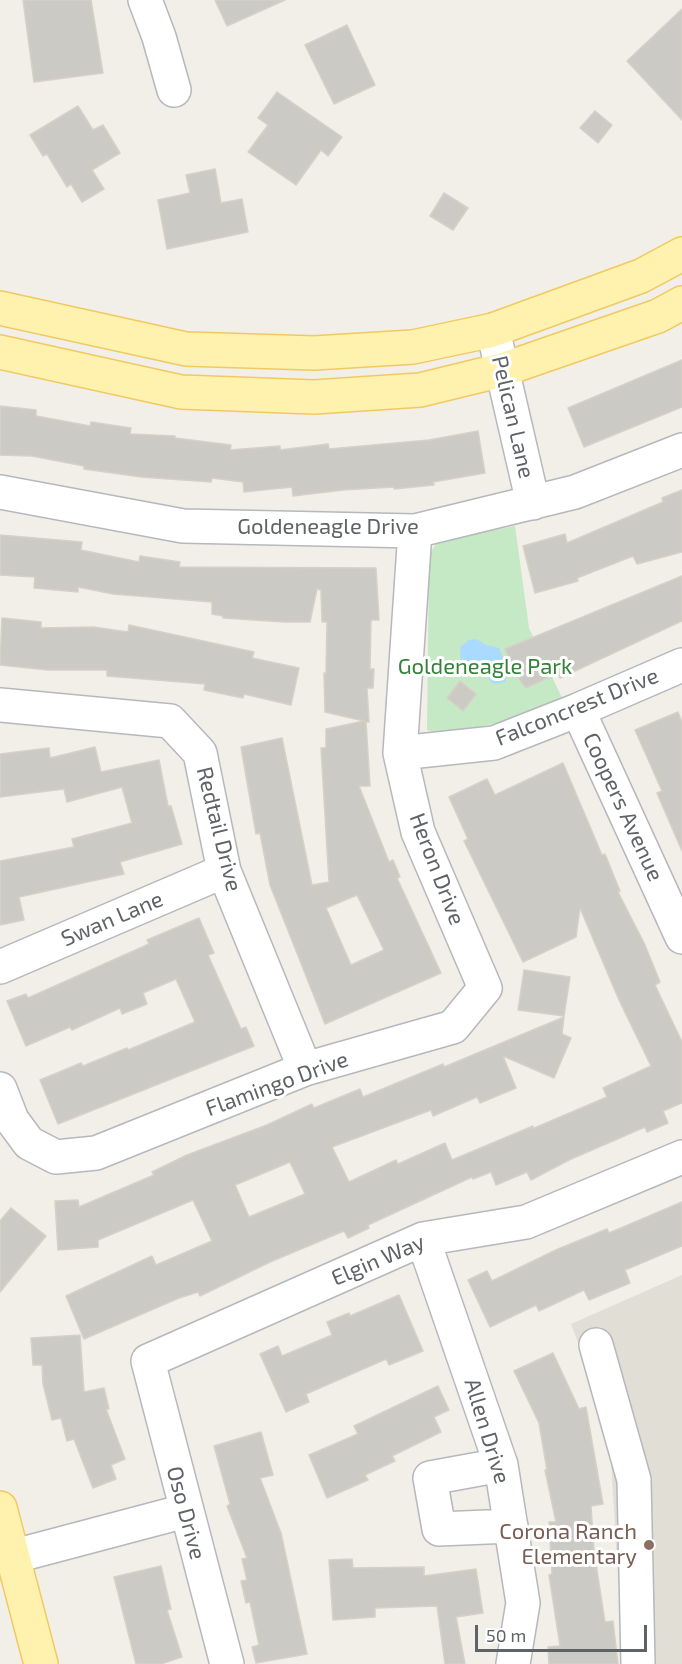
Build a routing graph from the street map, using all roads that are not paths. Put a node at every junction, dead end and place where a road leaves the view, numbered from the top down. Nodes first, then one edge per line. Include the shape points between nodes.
1 (145, 0) edge
2 (174, 90) dead end
3 (682, 254) edge
4 (682, 303) edge
5 (0, 308) edge
6 (493, 330) junction
7 (0, 352) edge
8 (502, 370) junction
9 (682, 450) edge
10 (0, 492) edge
11 (533, 503) junction
12 (415, 531) junction
13 (682, 665) edge
14 (0, 705) edge
15 (578, 710) junction
16 (400, 753) junction
17 (224, 871) junction
18 (670, 879) edge
19 (682, 937) edge
20 (0, 967) edge
21 (485, 988) joint
22 (305, 1070) junction
23 (0, 1089) edge
24 (6, 1123) edge
25 (682, 1156) edge
26 (423, 1239) junction
27 (596, 1345) dead end
28 (148, 1361) joint
29 (501, 1464) junction
30 (0, 1508) edge
31 (185, 1511) junction
32 (511, 1526) junction
33 (15, 1556) junction
34 (41, 1664) edge
35 (227, 1664) edge
36 (513, 1664) edge
37 (638, 1664) edge

1 - 2 street
3 - 6 main road via 641,276
4 - 8 main road via 658,316
5 - 6 main road via 186,349 314,353 413,347
6 - 8 street, Pelican Lane
7 - 8 main road via 181,392 314,397 420,390
8 - 11 street, Pelican Lane
9 - 11 street, Goldeneagle Drive via 575,492
10 - 12 street, Goldeneagle Drive via 183,526
11 - 12 street, Goldeneagle Drive
12 - 16 street, Heron Drive
13 - 15 street, Falconcrest Drive
14 - 17 street, Redtail Drive via 170,721 200,753
15 - 16 street, Falconcrest Drive via 494,742
15 - 18 street, Coopers Avenue
16 - 21 street, Heron Drive via 418,832
17 - 20 street, Swan Lane
17 - 22 street, Redtail Drive
18 - 19 street, Coopers Avenue
21 - 22 street, Flamingo Drive via 453,1027
22 - 24 street, Flamingo Drive via 96,1153 56,1157 29,1143
23 - 24 street
25 - 26 street, Elgin Way via 526,1222
26 - 28 street, Elgin Way
26 - 29 street, Allen Drive
27 - 37 street via 634,1480
28 - 31 street, Oso Drive
29 - 32 street, Allen Drive
29 - 32 street via 430,1478 439,1529
30 - 33 main road
31 - 33 street
31 - 35 street, Oso Drive
32 - 36 street, Allen Drive via 523,1603
33 - 34 main road

